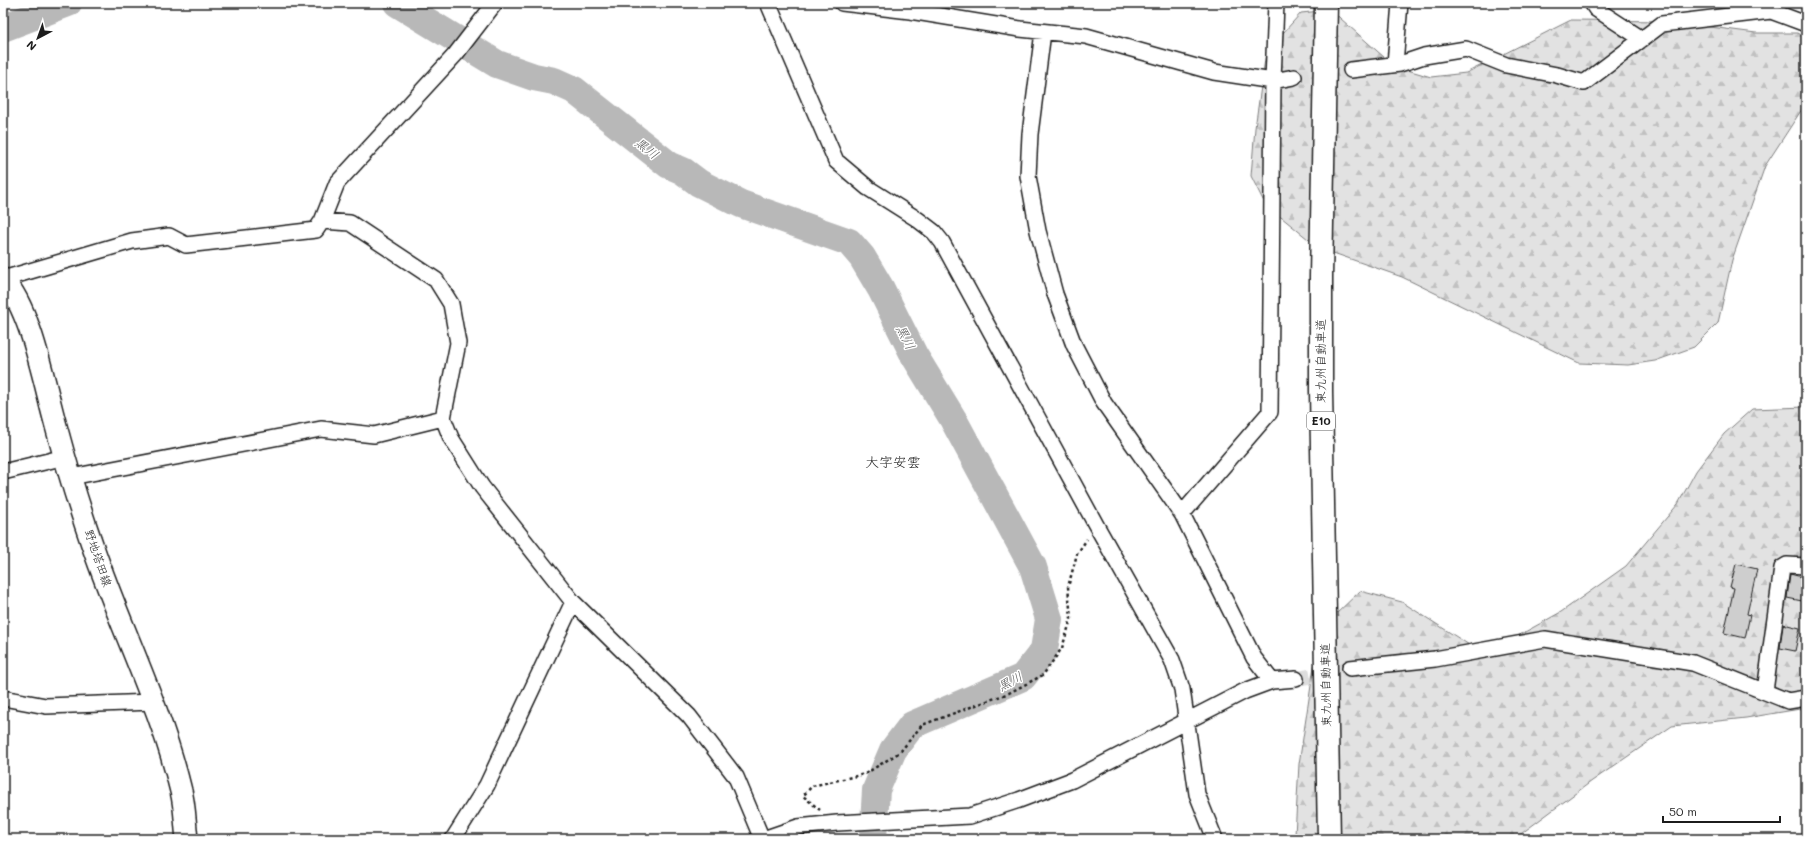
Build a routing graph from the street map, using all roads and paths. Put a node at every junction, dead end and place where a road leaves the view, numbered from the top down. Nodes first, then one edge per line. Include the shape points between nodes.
1 (495, 3) edge
2 (768, 3) edge
3 (842, 3) edge
4 (1276, 3) edge
5 (1326, 3) edge
6 (1400, 3) edge
7 (1592, 3) edge
8 (1806, 24) edge
9 (1043, 32) junction
10 (1642, 39) junction
11 (1395, 64) junction
12 (1351, 70) tunnel mouth
13 (1294, 77) tunnel mouth
14 (1273, 80) junction
15 (322, 221) junction
16 (3, 279) edge
17 (443, 418) junction
18 (65, 457) junction
19 (3, 472) edge
20 (71, 477) junction
21 (1182, 514) junction
22 (1096, 525) junction
23 (1806, 566) edge
24 (573, 602) junction
25 (1350, 668) tunnel mouth
26 (1296, 679) tunnel mouth
27 (1272, 681) junction
28 (1765, 691) junction
29 (3, 698) edge
30 (1806, 698) edge
31 (153, 702) junction
32 (1187, 720) junction
33 (837, 823) junction
34 (187, 839) edge
35 (453, 839) edge
36 (762, 839) edge
37 (1215, 839) edge
38 (1329, 839) edge

1 - 15 street via 455,55 337,183
2 - 22 street via 836,161 868,188 917,219 942,242
3 - 9 street
4 - 14 street
5 - 38 highway, 東九州自動車道 / E10 via 1321,391
6 - 11 street
7 - 10 street via 1596,9
8 - 10 street via 1771,12 1662,24
9 - 14 street via 1086,36 1214,72
9 - 21 street via 1030,134 1028,176 1038,230 1055,294 1074,344 1104,403
10 - 11 street via 1584,83 1506,65 1466,49
11 - 12 street
13 - 14 street
14 - 21 street via 1270,412
15 - 16 street via 316,230 186,245 169,236 132,241
15 - 17 street via 350,223 436,280 451,304 458,343
16 - 18 main road, 野地塔田線 via 10,287 24,317 38,356
17 - 20 street via 374,435 321,429
17 - 24 street via 451,438 482,487
18 - 19 street
18 - 20 main road, 野地塔田線
20 - 31 main road, 野地塔田線 via 112,600
21 - 27 street via 1254,658
22 - 32 street via 1172,660 1182,689
22 - 33 path via 1077,554 1068,587 1071,619 1062,648 1043,675 1009,693 922,725 900,752 865,774 812,786 803,796
23 - 28 street via 1787,565 1782,568
24 - 35 street via 487,785
24 - 36 street via 689,716 736,777
25 - 28 street via 1435,659 1545,639 1693,663
26 - 27 street
27 - 32 street via 1245,691
28 - 30 street via 1788,701
29 - 31 street via 46,706
31 - 34 main road, 野地塔田線 via 182,792
32 - 33 street via 1072,780 970,816
32 - 37 street via 1197,794
33 - 36 street via 798,827

